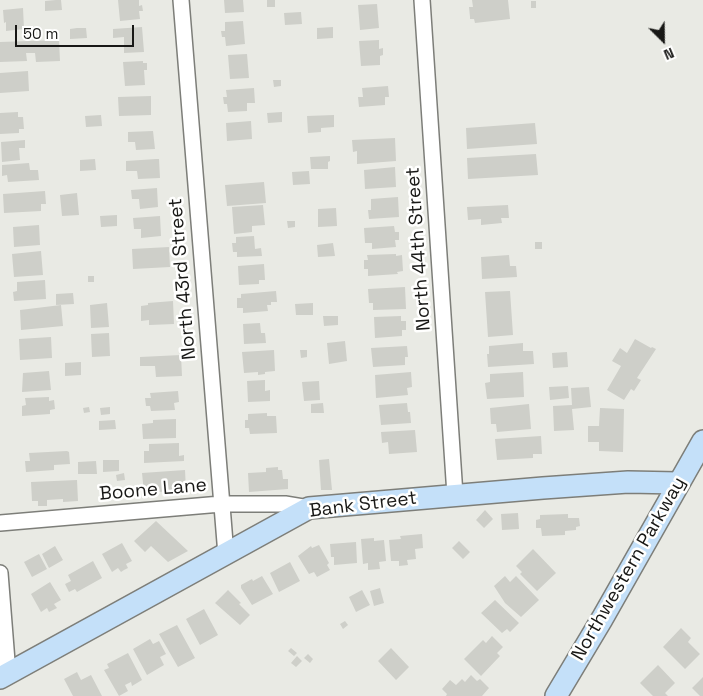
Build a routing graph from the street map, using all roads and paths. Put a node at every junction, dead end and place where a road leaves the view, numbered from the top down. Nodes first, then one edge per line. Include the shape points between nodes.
1 (181, 0) edge
2 (422, 0) edge
3 (703, 441) edge
4 (678, 483) junction
5 (455, 495) junction
6 (221, 504) junction
7 (308, 508) junction
8 (0, 523) edge
9 (226, 555) junction
10 (0, 573) edge
11 (4, 676) edge
12 (556, 696) edge

1 - 6 street, North 43rd Street
2 - 5 street, North 44th Street
3 - 4 street, Northwestern Parkway
4 - 5 street, Bank Street via 628,482
4 - 12 street, Northwestern Parkway
5 - 7 street, Bank Street
6 - 7 street, Boone Lane via 285,504
6 - 8 street, Boone Lane
6 - 9 street, North 43rd Street
7 - 9 street, Bank Street
9 - 11 street, Bank Street
10 - 11 street

